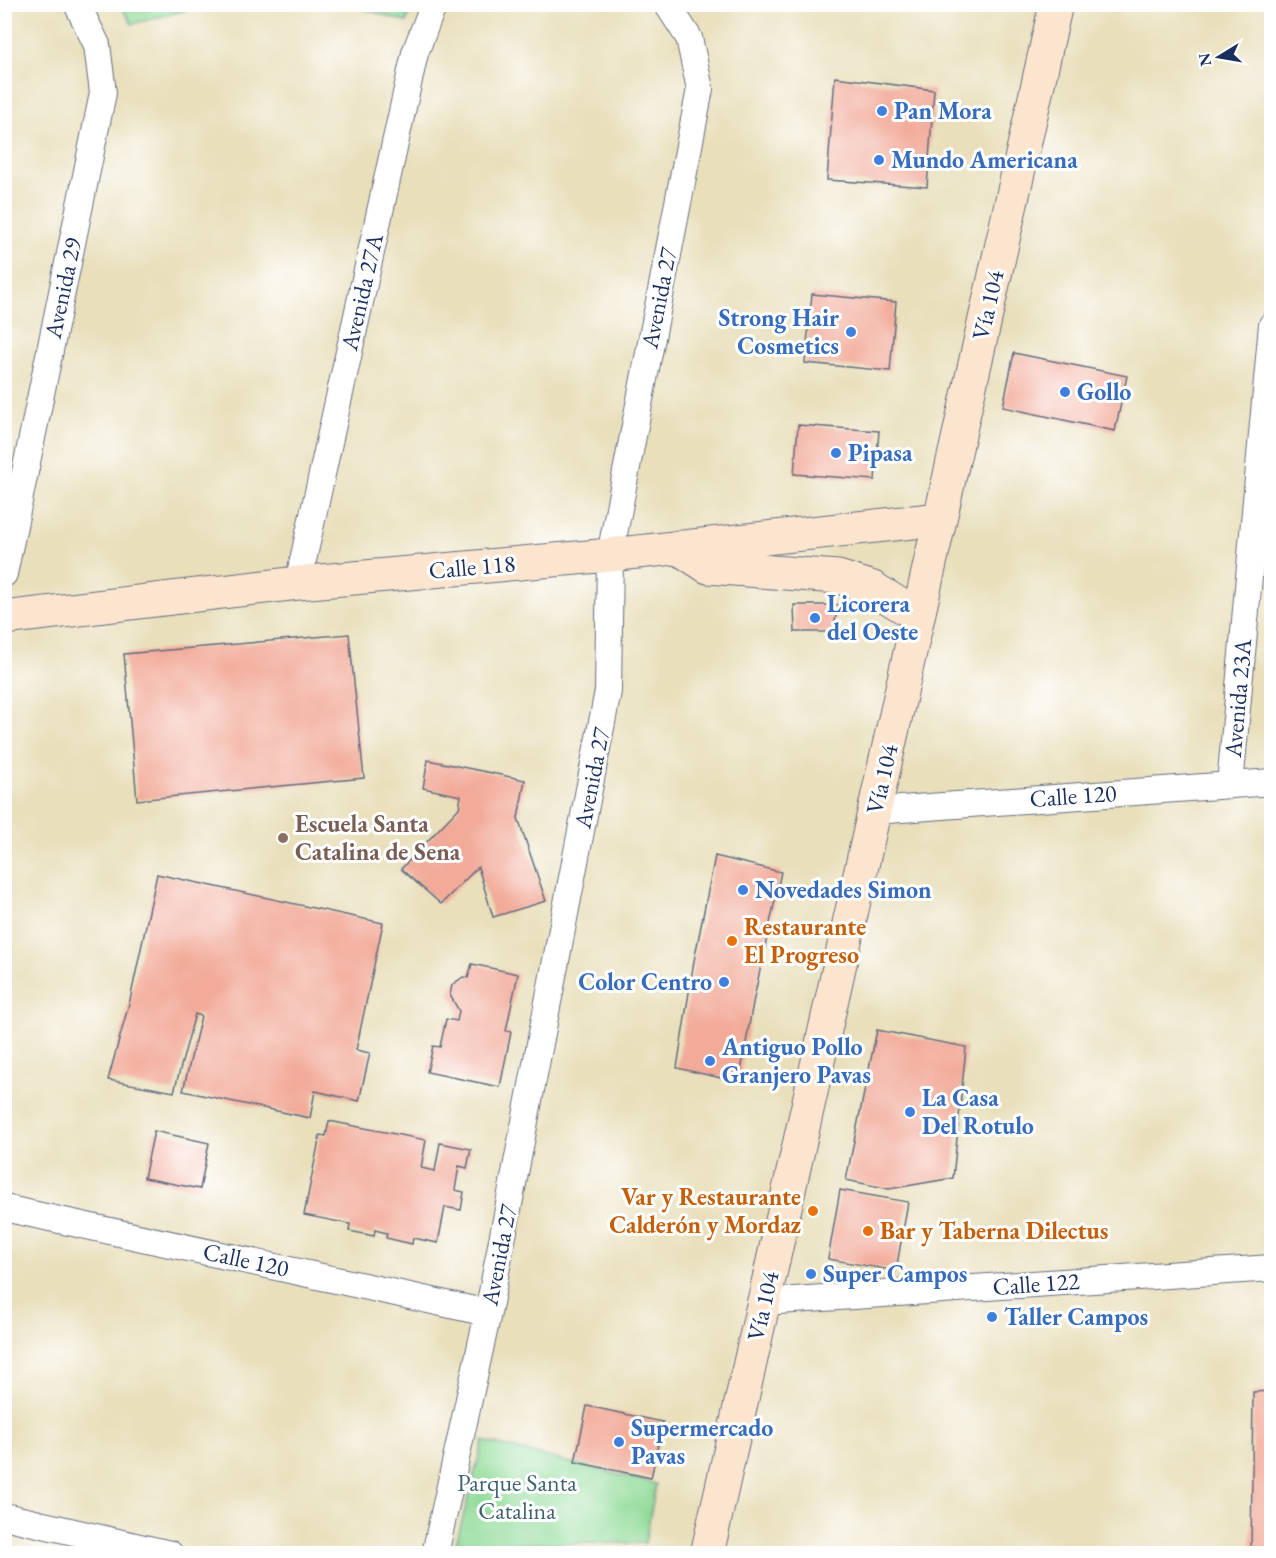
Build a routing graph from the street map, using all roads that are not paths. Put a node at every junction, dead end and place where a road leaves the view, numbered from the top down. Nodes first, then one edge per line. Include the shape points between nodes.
1 (77, 4) edge
2 (437, 4) edge
3 (667, 4) edge
4 (1056, 4) edge
5 (1272, 325) edge
6 (940, 519) junction
7 (677, 547) junction
8 (610, 555) junction
9 (4, 574) edge
10 (298, 583) junction
11 (918, 616) junction
12 (4, 618) edge
13 (1272, 782) edge
14 (1230, 785) junction
15 (874, 811) junction
16 (4, 1208) edge
17 (1272, 1268) edge
18 (764, 1302) junction
19 (488, 1313) junction
20 (4, 1516) edge
21 (708, 1553) edge
22 (170, 1554) edge
23 (435, 1554) edge
24 (697, 1554) edge

1 - 9 street, Avenida 29 via 97,45 103,93
2 - 10 street, Avenida 27A via 415,53
3 - 8 street, Avenida 27 via 689,38 700,89
4 - 6 main road, Vía 104
5 - 14 street, Avenida 23A
6 - 7 main road, Calle 118
6 - 11 main road, Vía 104
7 - 8 main road, Calle 118
7 - 11 main road via 708,567 838,577 873,588
8 - 10 main road, Calle 118
8 - 19 street, Avenida 27 via 608,691
10 - 12 main road, Calle 118
11 - 15 main road, Vía 104
13 - 14 street, Calle 120
14 - 15 street, Calle 120
15 - 18 main road, Vía 104
16 - 19 street, Calle 120
17 - 18 street, Calle 122
18 - 21 main road, Vía 104
19 - 23 street, Avenida 27
20 - 22 street
21 - 24 street

